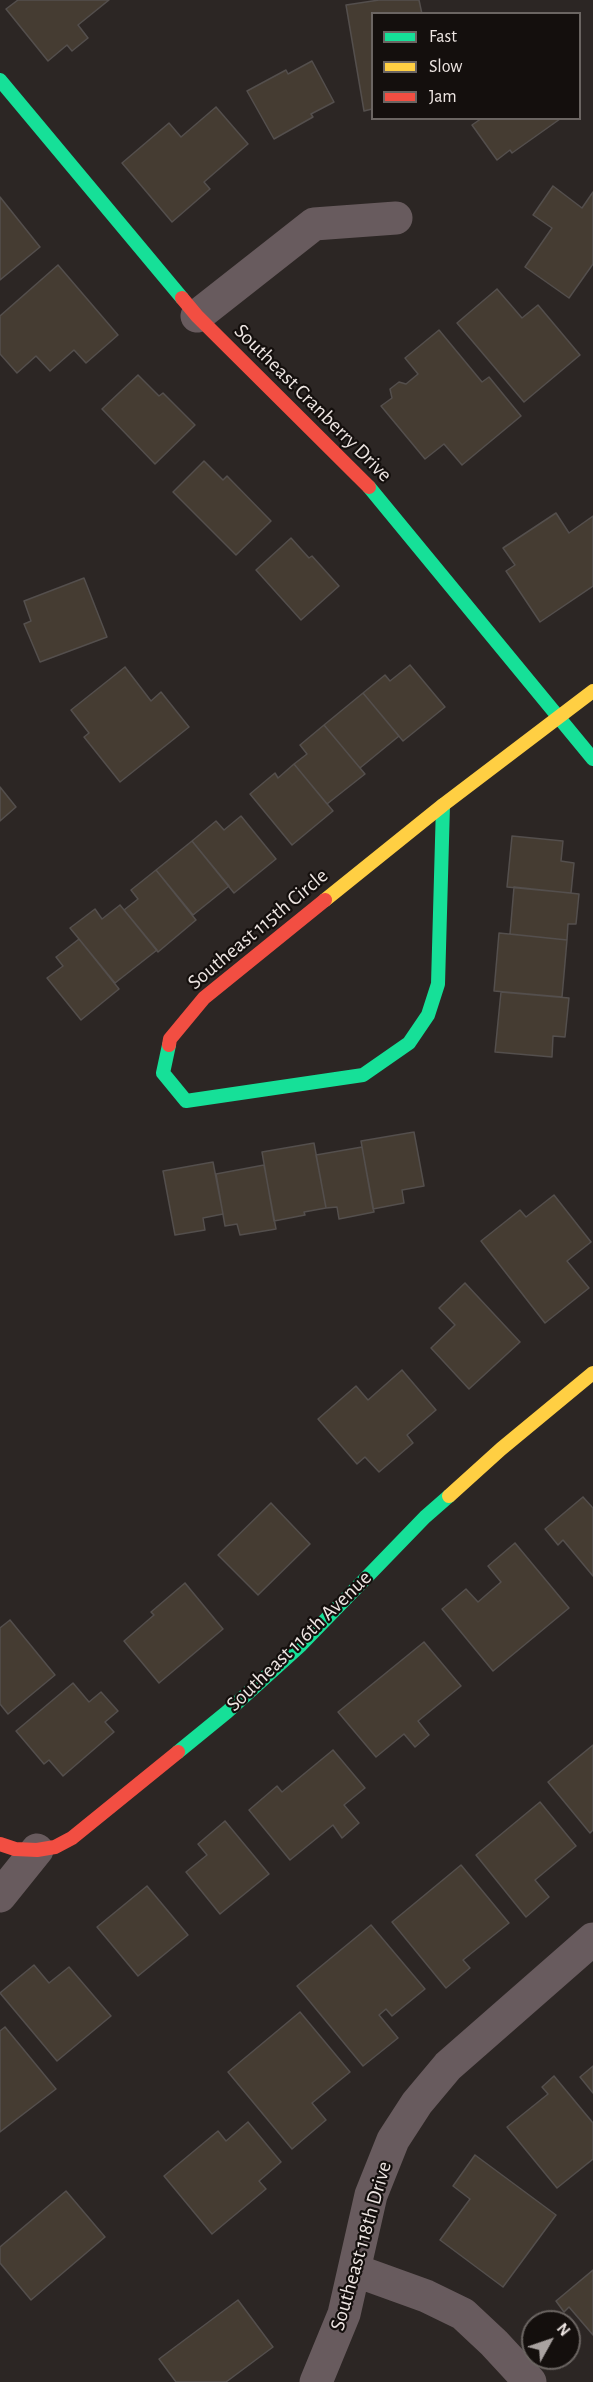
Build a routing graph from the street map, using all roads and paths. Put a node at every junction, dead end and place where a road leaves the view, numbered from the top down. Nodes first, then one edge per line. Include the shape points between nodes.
1 (0, 80) edge
2 (396, 218) dead end
3 (197, 316) junction
4 (593, 691) edge
5 (559, 717) junction
6 (593, 759) edge
7 (443, 805) junction
8 (593, 1373) edge
9 (0, 1844) edge
10 (37, 1850) junction
11 (0, 1896) edge
12 (593, 1939) edge
13 (354, 2270) junction
14 (316, 2382) edge
15 (530, 2382) edge

1 - 3 street, Southeast Cranberry Drive
2 - 3 street via 314,224
3 - 5 street, Southeast Cranberry Drive via 374,492
4 - 5 street, Southeast 115th Circle
5 - 6 street, Southeast Cranberry Drive
5 - 7 street, Southeast 115th Circle
7 - 7 street, Southeast 115th Circle via 204,998 170,1039 163,1073 186,1101 363,1075 409,1043 428,1015 438,984
8 - 10 street, Southeast 116th Avenue via 425,1517 301,1645 226,1712 72,1838 55,1848
9 - 10 street
10 - 11 street
12 - 13 street, Southeast 118th Drive via 448,2066 417,2103 393,2140 371,2195
13 - 14 street, Southeast 118th Drive via 344,2314
13 - 15 street via 463,2314

